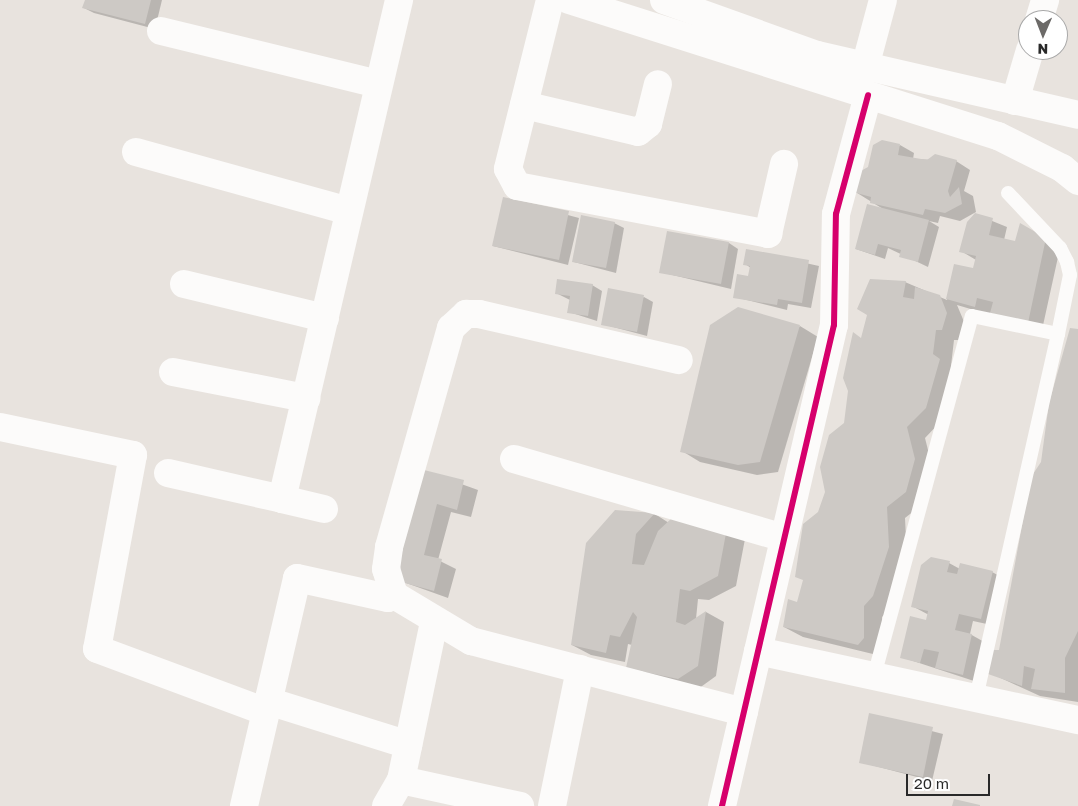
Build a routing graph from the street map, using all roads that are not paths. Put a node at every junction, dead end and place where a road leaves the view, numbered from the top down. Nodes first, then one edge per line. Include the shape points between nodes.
1 (399, 0) edge
2 (550, 0) edge
3 (569, 0) edge
4 (664, 0) edge
5 (883, 0) edge
6 (161, 32) dead end
7 (1027, 60) edge
8 (865, 67) junction
9 (379, 84) junction
10 (658, 84) dead end
11 (868, 96) junction
12 (1015, 101) junction
13 (524, 105) junction
14 (1078, 115) edge
15 (136, 152) dead end
16 (784, 164) dead end
17 (1073, 171) edge
18 (1008, 193) dead end
19 (349, 211) junction
20 (184, 284) dead end
21 (325, 318) junction
22 (1058, 334) junction
23 (679, 360) dead end
24 (173, 372) dead end
25 (306, 398) junction
26 (0, 427) edge
27 (514, 459) dead end
28 (168, 474) dead end
29 (282, 500) junction
30 (324, 509) dead end
31 (784, 538) junction
32 (394, 596) junction
33 (434, 622) junction
34 (758, 651) junction
35 (580, 669) junction
36 (874, 676) junction
37 (976, 698) junction
38 (267, 707) junction
39 (744, 712) junction
40 (1078, 720) edge
41 (408, 745) junction
42 (401, 780) junction
43 (244, 806) edge
44 (386, 806) edge
45 (520, 806) edge
46 (552, 806) edge
47 (722, 806) edge

1 - 9 street
2 - 13 street
3 - 11 street
4 - 8 street via 817,55
5 - 8 street
6 - 9 street
7 - 12 street
8 - 12 street
9 - 19 street
10 - 13 street via 648,124 638,132
11 - 17 street via 998,136
11 - 31 street via 836,214 834,325
12 - 14 street
13 - 16 street via 508,168 517,186 768,234
15 - 19 street
18 - 22 lane via 1067,262 1070,275
19 - 21 street
20 - 21 street
21 - 25 street
22 - 36 lane via 972,316
22 - 37 lane
23 - 32 street via 466,314 451,328 398,508 386,569
24 - 25 street
25 - 29 street
26 - 38 street via 133,455 97,649
27 - 31 street
28 - 29 street
29 - 30 street
31 - 34 street
32 - 33 street
32 - 38 street via 388,598 296,578
33 - 35 street via 471,641
33 - 41 street
34 - 36 street
34 - 39 street
35 - 39 street
35 - 46 street
36 - 37 street
37 - 40 street
38 - 41 street
38 - 43 street
39 - 47 street
41 - 42 street
42 - 44 street
42 - 45 street

